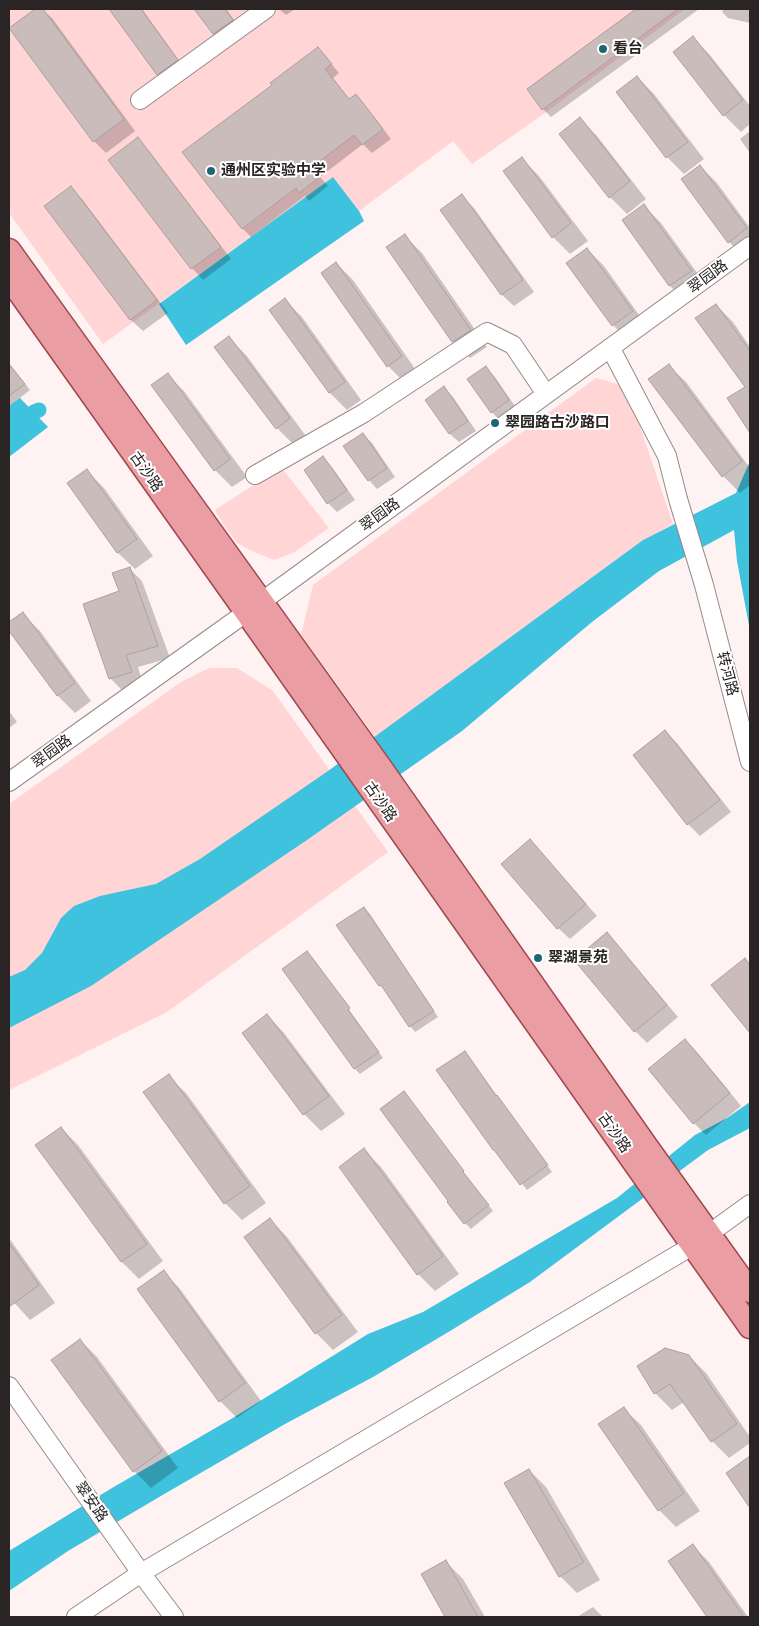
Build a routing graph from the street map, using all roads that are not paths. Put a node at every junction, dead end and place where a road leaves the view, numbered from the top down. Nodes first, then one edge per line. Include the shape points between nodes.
1 (266, 9) edge
2 (140, 100) dead end
3 (750, 246) edge
4 (9, 250) edge
5 (9, 278) edge
6 (611, 349) junction
7 (546, 394) junction
8 (255, 475) dead end
9 (254, 607) junction
10 (750, 762) edge
11 (9, 782) edge
12 (639, 1152) junction
13 (750, 1204) edge
14 (711, 1234) junction
15 (692, 1246) junction
16 (750, 1290) edge
17 (750, 1327) edge
18 (9, 1386) edge
19 (141, 1572) junction
20 (76, 1617) edge
21 (174, 1617) edge

1 - 2 street
3 - 6 street, 翠园路
4 - 9 main road, 古沙路
5 - 9 main road, 古沙路
6 - 7 street, 翠园路
6 - 10 street, 转河路 via 667,456
7 - 8 street via 512,344 487,332 364,413
7 - 9 street, 翠园路
9 - 11 street, 翠园路
9 - 12 main road, 古沙路
12 - 14 main road, 古沙路 via 680,1191
12 - 15 main road, 古沙路 via 660,1200
13 - 14 street
14 - 15 street
14 - 16 main road, 古沙路
15 - 17 main road, 古沙路
15 - 19 street
18 - 19 street, 翠安路
19 - 20 street
19 - 21 street, 翠安路

